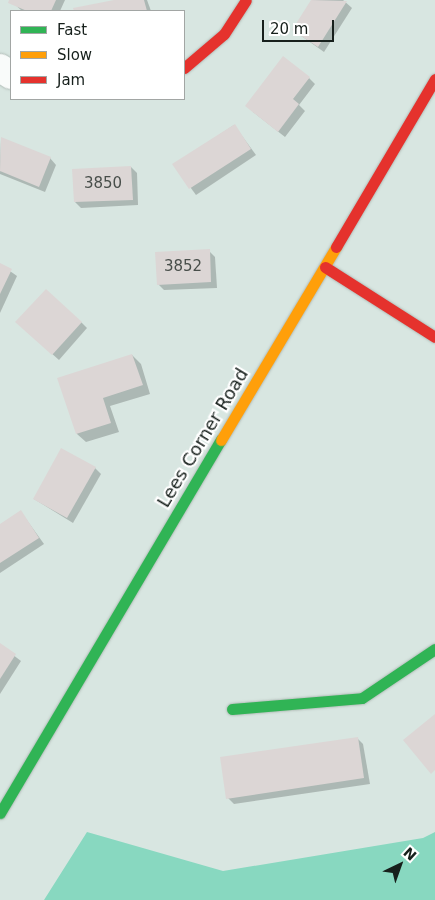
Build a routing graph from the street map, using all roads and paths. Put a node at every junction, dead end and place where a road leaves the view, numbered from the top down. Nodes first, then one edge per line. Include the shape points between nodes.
1 (246, 0) edge
2 (185, 67) edge
3 (435, 80) edge
4 (325, 267) junction
5 (435, 337) edge
6 (435, 649) edge
7 (232, 709) dead end
8 (7, 786) edge
9 (0, 814) edge

1 - 2 street via 224,34
3 - 4 street, Lees Corner Road
4 - 5 street
4 - 8 street, Lees Corner Road
6 - 7 street via 362,698
8 - 9 street, Lees Corner Road

